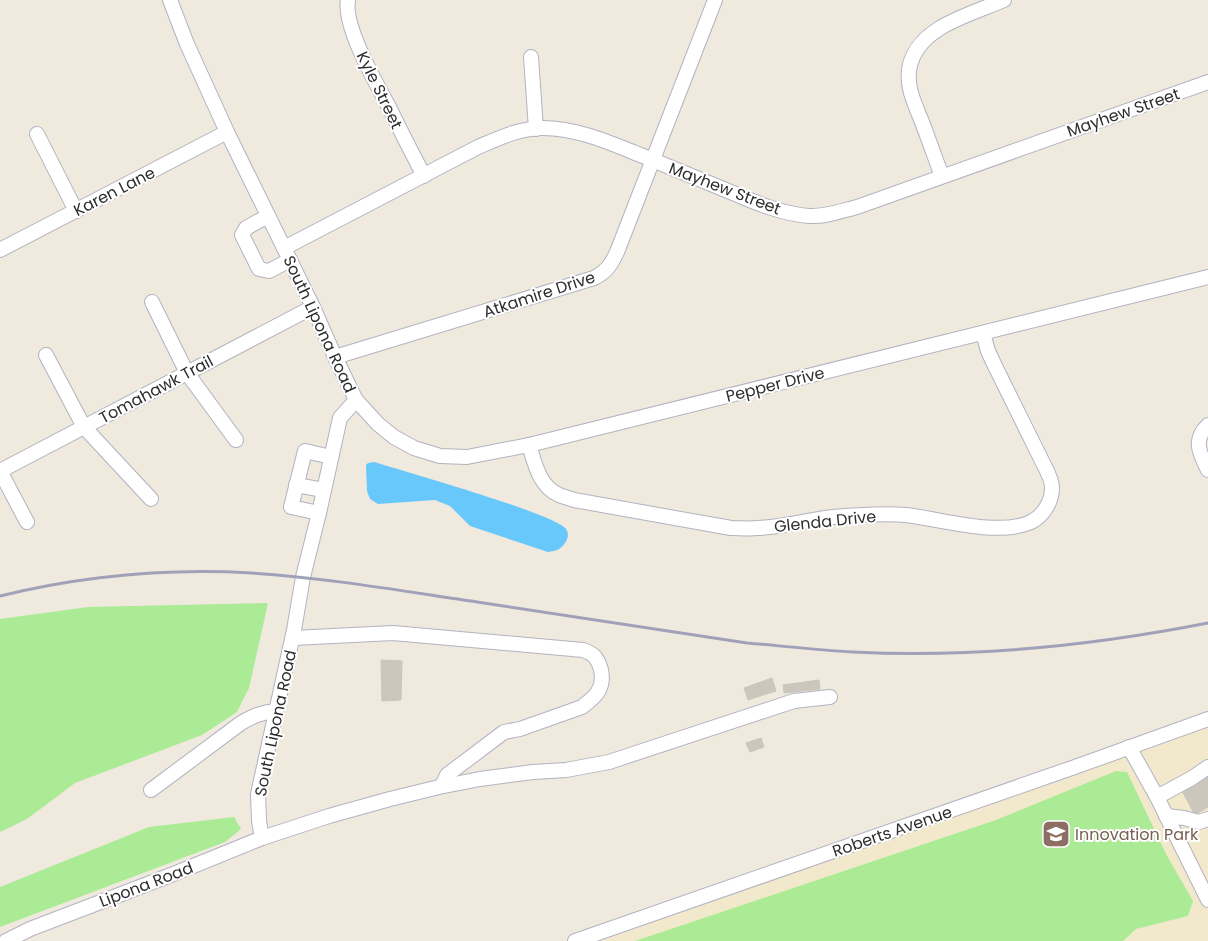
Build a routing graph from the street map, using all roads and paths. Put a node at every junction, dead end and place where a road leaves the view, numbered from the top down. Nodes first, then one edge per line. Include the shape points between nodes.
1 (170, 0) edge
2 (348, 0) edge
3 (715, 0) edge
4 (1004, 0) edge
5 (531, 57) dead end
6 (1208, 82) edge
7 (536, 129) junction
8 (227, 132) junction
9 (37, 134) dead end
10 (652, 160) junction
11 (424, 176) junction
12 (942, 176) junction
13 (76, 211) junction
14 (268, 216) junction
15 (0, 250) edge
16 (287, 254) junction
17 (1208, 276) edge
18 (152, 302) dead end
19 (313, 308) junction
20 (982, 333) junction
21 (46, 355) dead end
22 (334, 357) junction
23 (187, 373) junction
24 (356, 400) junction
25 (1207, 426) edge
26 (84, 427) junction
27 (236, 440) dead end
28 (529, 445) junction
29 (331, 457) junction
30 (1208, 470) edge
31 (0, 471) edge
32 (296, 485) junction
33 (324, 490) junction
34 (151, 499) dead end
35 (319, 513) junction
36 (28, 522) dead end
37 (293, 638) junction
38 (830, 696) dead end
39 (276, 711) junction
40 (1208, 719) edge
41 (1129, 747) junction
42 (1208, 767) edge
43 (442, 786) junction
44 (151, 790) dead end
45 (1157, 797) junction
46 (1166, 816) junction
47 (1208, 818) edge
48 (262, 838) junction
49 (1208, 900) edge
50 (6, 941) edge
51 (575, 941) edge

1 - 8 street, South Lipona Road
2 - 11 street, Kyle Street via 349,18 361,53
3 - 10 street, Atkamire Drive
4 - 12 street via 940,28 925,39 911,60 910,91
5 - 7 street
6 - 12 street, Mayhew Street
7 - 10 street, Mayhew Street via 561,129 583,134
7 - 11 street, Mayhew Street via 504,136
8 - 13 street, Karen Lane
8 - 14 street, South Lipona Road
9 - 13 street
10 - 12 street, Mayhew Street via 749,200 807,216 857,207
10 - 22 street, Atkamire Drive via 617,252 601,274
11 - 16 street, Mayhew Street
13 - 15 street, Karen Lane
14 - 16 street, South Lipona Road
14 - 16 street, Mayhew Street via 246,228 242,235 259,269 269,271
16 - 19 street, South Lipona Road
17 - 20 street, Pepper Drive
18 - 23 street
19 - 22 street, South Lipona Road
19 - 23 street, Tomahawk Trail
20 - 28 street, Pepper Drive
20 - 28 street, Glenda Drive via 1052,488 1046,508 1038,517 1016,527 966,526 905,515 876,515 731,528 574,500 558,494 547,488 540,478
21 - 26 street
22 - 24 street, South Lipona Road
23 - 26 street, Tomahawk Trail
23 - 27 street
24 - 28 street, Pepper Drive via 394,437 414,448 440,456 467,457
24 - 29 street, South Lipona Road via 340,418
25 - 30 street via 1201,432 1199,450
26 - 31 street, Tomahawk Trail
26 - 34 street
29 - 32 street via 305,451
29 - 33 street, South Lipona Road
31 - 36 street
32 - 33 street
32 - 35 street via 291,508
33 - 35 street, South Lipona Road
35 - 37 street, South Lipona Road via 303,577
37 - 39 street, South Lipona Road
37 - 43 street via 393,634 583,650 594,656 603,678 601,687 582,708 504,732 448,775
38 - 43 street, Lipona Road via 794,702 609,762
39 - 44 street via 264,712 241,723
39 - 48 street, South Lipona Road via 258,794
40 - 41 street, Roberts Avenue
41 - 45 street
41 - 51 street, Roberts Avenue
42 - 45 street
43 - 48 street, Lipona Road via 329,816
45 - 46 street
46 - 47 street via 1199,822
46 - 49 street
48 - 50 street, Lipona Road

